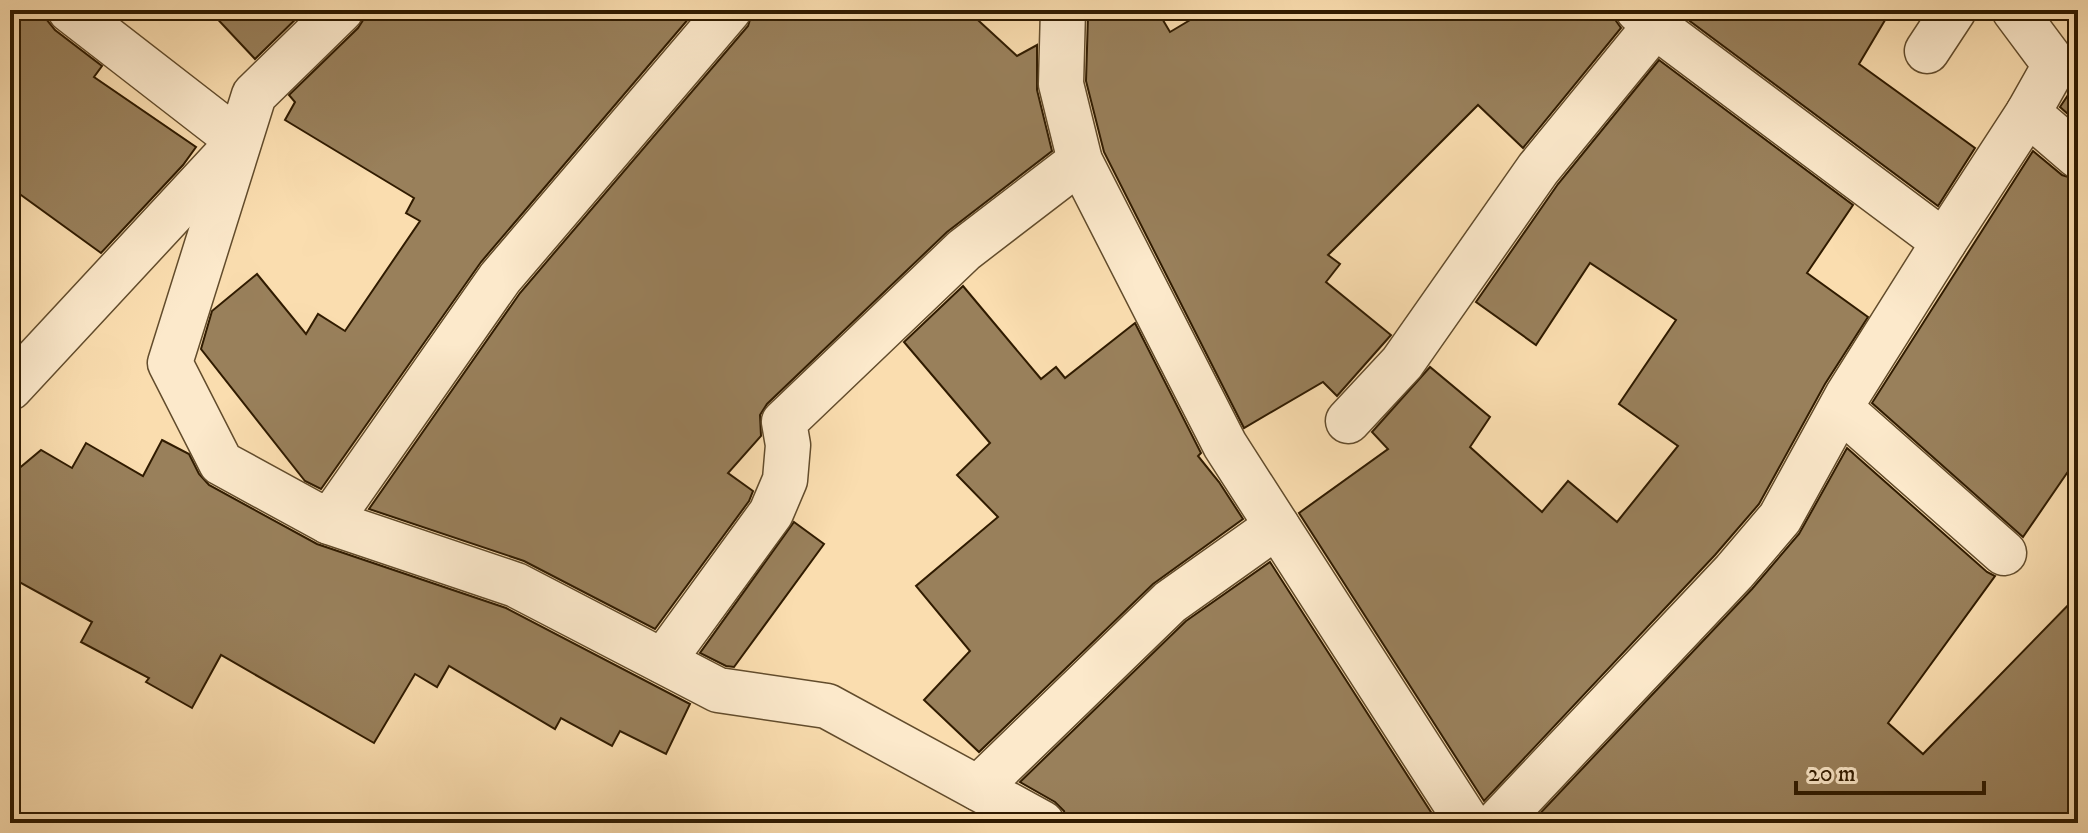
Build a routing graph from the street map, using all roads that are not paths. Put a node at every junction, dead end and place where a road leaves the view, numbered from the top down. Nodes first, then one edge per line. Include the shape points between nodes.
1 (70, 10) edge
2 (341, 10) edge
3 (729, 10) edge
4 (1063, 10) edge
5 (1954, 10) edge
6 (2014, 10) edge
7 (1646, 18) edge
8 (1927, 51) dead end
9 (2028, 113) junction
10 (239, 141) junction
11 (2078, 156) edge
12 (1080, 161) junction
13 (1944, 242) junction
14 (10, 388) edge
15 (1841, 409) junction
16 (1348, 421) dead end
17 (329, 522) junction
18 (1277, 526) junction
19 (2004, 553) dead end
20 (663, 661) junction
21 (978, 788) junction
22 (1042, 823) edge
23 (1468, 823) edge
24 (1497, 823) edge

1 - 10 street
2 - 10 street via 254,95
3 - 17 street via 500,278
4 - 12 street via 1061,84
5 - 8 street
6 - 9 street via 2055,65
7 - 13 street
7 - 16 street via 1402,363
9 - 11 street
9 - 13 street
10 - 14 street
10 - 17 street via 170,363 221,463
12 - 18 street via 1225,445
12 - 20 street via 964,250 784,422 785,480 771,513
13 - 15 street
15 - 19 street
15 - 24 street via 1780,518
17 - 20 street via 516,585
18 - 21 street via 1170,602
18 - 23 street
20 - 21 street via 718,690 827,706
21 - 22 street

